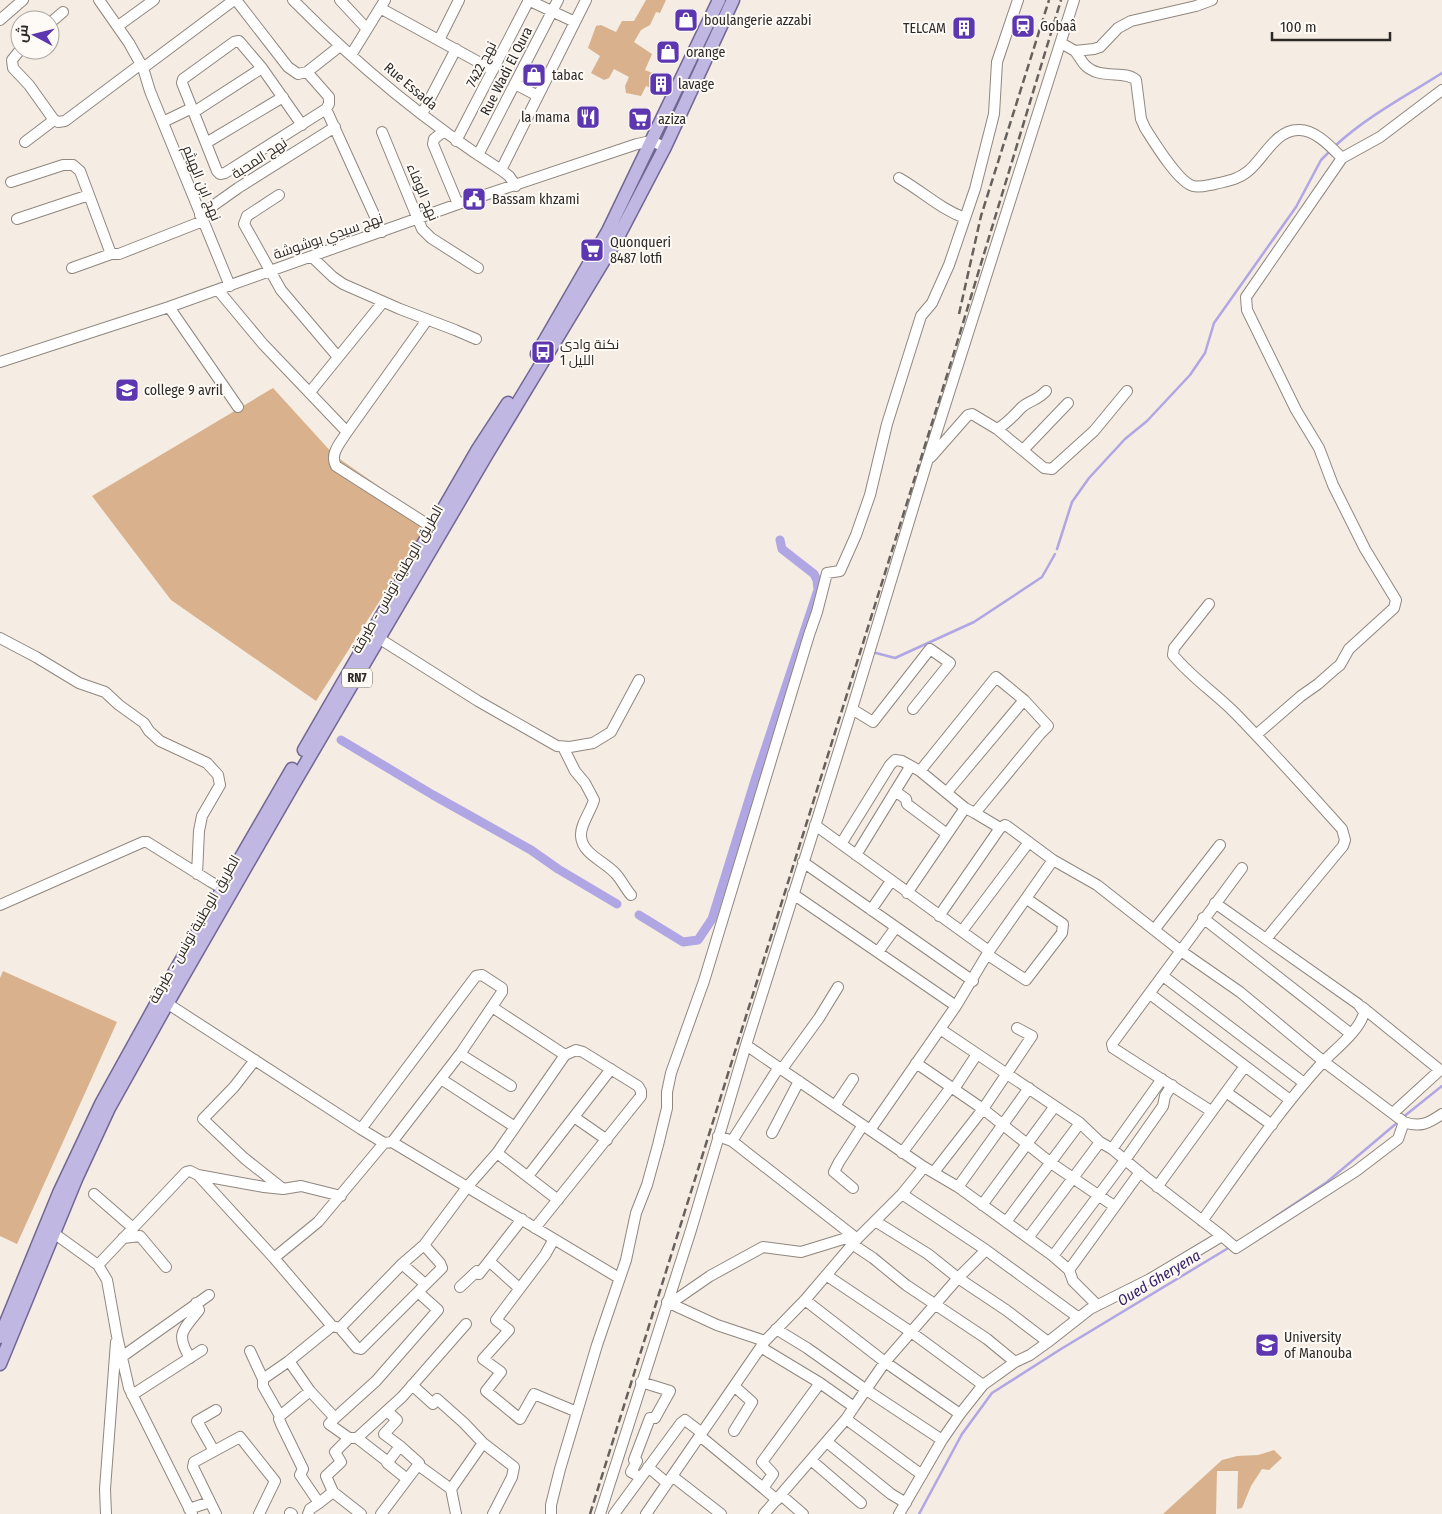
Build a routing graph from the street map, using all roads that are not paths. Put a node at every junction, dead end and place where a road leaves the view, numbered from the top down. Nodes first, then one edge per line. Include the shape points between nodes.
1 (23, 0) edge
2 (99, 0) edge
3 (154, 0) edge
4 (235, 0) edge
5 (294, 0) edge
6 (340, 0) edge
7 (460, 0) edge
8 (529, 0) edge
9 (558, 0) edge
10 (586, 0) edge
11 (719, 0) edge
12 (733, 0) edge
13 (1018, 0) edge
14 (1074, 0) edge
15 (1212, 0) edge
16 (383, 4) edge
17 (553, 11) junction
18 (63, 12) dead end
19 (60, 15) edge
20 (0, 20) edge
21 (575, 22) junction
22 (118, 26) junction
23 (367, 29) junction
24 (439, 40) junction
25 (1061, 43) junction
26 (340, 46) junction
27 (456, 49) junction
28 (1075, 51) junction
29 (351, 55) junction
30 (12, 60) edge
31 (142, 66) junction
32 (262, 68) junction
33 (493, 70) junction
34 (307, 72) junction
35 (515, 84) junction
36 (1442, 90) edge
37 (283, 96) junction
38 (538, 96) junction
39 (326, 109) junction
40 (193, 110) junction
41 (422, 114) junction
42 (54, 120) junction
43 (162, 122) junction
44 (302, 125) junction
45 (335, 127) junction
46 (382, 132) dead end
47 (444, 132) junction
48 (456, 141) junction
49 (652, 141) junction
50 (25, 142) dead end
51 (206, 143) junction
52 (665, 147) junction
53 (1335, 151) junction
54 (478, 155) junction
55 (501, 170) junction
56 (899, 178) dead end
57 (11, 182) dead end
58 (516, 186) junction
59 (89, 195) junction
60 (278, 196) dead end
61 (458, 204) junction
62 (202, 218) junction
63 (419, 218) junction
64 (965, 218) junction
65 (17, 219) dead end
66 (382, 232) junction
67 (111, 254) junction
68 (312, 257) junction
69 (72, 268) dead end
70 (478, 268) dead end
71 (270, 271) junction
72 (230, 286) junction
73 (218, 290) junction
74 (383, 302) junction
75 (169, 307) junction
76 (426, 320) junction
77 (476, 339) dead end
78 (338, 357) junction
79 (0, 362) edge
80 (1046, 391) dead end
81 (1127, 391) dead end
82 (310, 392) junction
83 (1068, 403) dead end
84 (238, 407) dead end
85 (997, 429) junction
86 (347, 432) junction
87 (1023, 450) junction
88 (927, 462) junction
89 (453, 504) junction
90 (433, 528) junction
91 (1209, 604) dead end
92 (0, 638) edge
93 (380, 639) junction
94 (639, 680) dead end
95 (1024, 700) junction
96 (852, 709) junction
97 (913, 709) dead end
98 (1256, 735) junction
99 (563, 747) junction
100 (915, 769) junction
101 (895, 791) junction
102 (947, 792) junction
103 (965, 808) junction
104 (975, 813) junction
105 (815, 825) junction
106 (1000, 828) junction
107 (947, 834) junction
108 (1029, 842) junction
109 (842, 844) junction
110 (1220, 845) dead end
111 (856, 855) junction
112 (1053, 860) junction
113 (803, 862) junction
114 (1242, 868) dead end
115 (197, 874) junction
116 (891, 881) junction
117 (228, 891) junction
118 (907, 893) junction
119 (793, 894) junction
120 (630, 895) dead end
121 (1027, 899) junction
122 (1215, 903) junction
123 (0, 906) edge
124 (871, 910) junction
125 (939, 916) junction
126 (1203, 918) junction
127 (896, 927) junction
128 (1154, 930) junction
129 (962, 931) junction
130 (1266, 939) junction
131 (1181, 951) junction
132 (878, 952) junction
133 (988, 953) junction
134 (1163, 976) junction
135 (972, 981) junction
136 (838, 987) dead end
137 (1150, 994) junction
138 (163, 1001) junction
139 (956, 1006) junction
140 (492, 1007) junction
141 (1362, 1007) junction
142 (1017, 1028) dead end
143 (940, 1029) junction
144 (1351, 1034) junction
145 (746, 1045) junction
146 (460, 1054) junction
147 (977, 1054) junction
148 (565, 1055) junction
149 (255, 1060) junction
150 (1324, 1061) junction
151 (916, 1063) junction
152 (1245, 1066) junction
153 (781, 1068) junction
154 (611, 1069) junction
155 (1007, 1074) junction
156 (440, 1078) junction
157 (853, 1079) dead end
158 (1162, 1079) junction
159 (799, 1081) junction
160 (1304, 1083) junction
161 (511, 1086) dead end
162 (1172, 1086) junction
163 (953, 1088) junction
164 (1029, 1088) junction
165 (1226, 1092) junction
166 (1290, 1100) junction
167 (836, 1106) junction
168 (1056, 1106) junction
169 (982, 1109) junction
170 (1211, 1111) junction
171 (1442, 1114) edge
172 (574, 1117) junction
173 (1398, 1117) junction
174 (1080, 1123) junction
175 (1003, 1125) junction
176 (1272, 1125) junction
177 (515, 1127) junction
178 (866, 1128) junction
179 (362, 1130) junction
180 (772, 1132) dead end
181 (718, 1136) junction
182 (607, 1140) junction
183 (732, 1141) junction
184 (388, 1142) junction
185 (1100, 1142) junction
186 (1027, 1143) junction
187 (1112, 1149) junction
188 (497, 1153) junction
189 (902, 1153) junction
190 (1125, 1160) junction
191 (1051, 1163) junction
192 (924, 1167) junction
193 (934, 1172) junction
194 (1140, 1172) junction
195 (198, 1175) junction
196 (528, 1176) junction
197 (1073, 1176) junction
198 (468, 1186) junction
199 (1157, 1186) junction
200 (283, 1188) junction
201 (853, 1188) dead end
202 (958, 1188) junction
203 (94, 1194) dead end
204 (902, 1194) junction
205 (1099, 1195) junction
206 (341, 1196) junction
207 (558, 1200) junction
208 (982, 1205) junction
209 (1114, 1206) junction
210 (522, 1219) junction
211 (1202, 1220) junction
212 (875, 1221) junction
213 (1006, 1222) junction
214 (133, 1228) junction
215 (535, 1228) junction
216 (55, 1234) junction
217 (1222, 1236) junction
218 (123, 1238) junction
219 (1028, 1238) junction
220 (554, 1239) junction
221 (854, 1240) junction
222 (424, 1245) junction
223 (986, 1250) junction
224 (1053, 1256) junction
225 (274, 1258) junction
226 (489, 1261) junction
227 (402, 1264) junction
228 (98, 1265) junction
229 (166, 1267) dead end
230 (1069, 1270) junction
231 (826, 1275) junction
232 (620, 1278) junction
233 (958, 1278) junction
234 (425, 1284) junction
235 (460, 1287) dead end
236 (519, 1288) junction
237 (418, 1292) junction
238 (209, 1296) dead end
239 (806, 1300) junction
240 (669, 1303) junction
241 (196, 1304) junction
242 (934, 1304) junction
243 (1097, 1305) junction
244 (1079, 1318) junction
245 (466, 1324) dead end
246 (336, 1327) junction
247 (776, 1329) junction
248 (911, 1332) junction
249 (117, 1336) junction
250 (0, 1337) edge
251 (1048, 1342) junction
252 (764, 1344) junction
253 (202, 1350) dead end
254 (250, 1351) dead end
255 (123, 1356) junction
256 (190, 1358) junction
257 (289, 1361) junction
258 (885, 1362) junction
259 (1014, 1362) junction
260 (0, 1364) edge
261 (262, 1379) junction
262 (641, 1382) junction
263 (820, 1383) junction
264 (412, 1385) junction
265 (983, 1385) junction
266 (734, 1386) junction
267 (864, 1389) junction
268 (310, 1391) junction
269 (132, 1395) junction
270 (854, 1407) junction
271 (216, 1410) dead end
272 (387, 1411) junction
273 (577, 1412) junction
274 (960, 1414) junction
275 (280, 1416) junction
276 (335, 1418) junction
277 (846, 1419) junction
278 (734, 1431) dead end
279 (701, 1434) junction
280 (353, 1438) junction
281 (942, 1440) junction
282 (827, 1442) junction
283 (483, 1443) junction
284 (400, 1446) junction
285 (214, 1451) junction
286 (811, 1460) junction
287 (388, 1462) junction
288 (418, 1465) junction
289 (648, 1467) junction
290 (922, 1475) junction
291 (640, 1477) junction
292 (669, 1479) junction
293 (407, 1480) junction
294 (764, 1488) junction
295 (451, 1489) junction
296 (333, 1492) junction
297 (779, 1498) junction
298 (210, 1502) junction
299 (319, 1503) junction
300 (861, 1503) dead end
301 (906, 1503) junction
302 (191, 1511) edge
303 (550, 1511) edge
304 (106, 1514) edge
305 (216, 1514) edge
306 (259, 1514) edge
307 (308, 1514) edge
308 (361, 1514) edge
309 (381, 1514) edge
310 (456, 1514) edge
311 (493, 1514) edge
312 (601, 1514) edge
313 (614, 1514) edge
314 (646, 1514) edge
315 (721, 1514) edge
316 (764, 1514) edge
317 (803, 1514) edge
318 (898, 1514) edge

1 - 20 street
2 - 22 street, نهج ابن الهيثم
3 - 22 street
4 - 31 street
4 - 34 street via 291,70 298,74
5 - 26 street, Rue Essada
6 - 23 street
7 - 24 street
8 - 17 street
8 - 33 street, نهج 7422
9 - 17 street, Rue Wadi El Qura
10 - 21 street
11 - 49 main road, الطريق الوطنية تونس - طبرقة / RN7
12 - 52 main road, الطريق الوطنية تونس - طبرقة / RN7
13 - 64 street via 997,62 994,114
14 - 25 street
15 - 28 street via 1130,21 1118,28 1100,47
16 - 23 street
16 - 24 street
17 - 21 street
17 - 35 street, Rue Wadi El Qura
18 - 19 street
21 - 38 street
22 - 31 street, نهج ابن الهيثم
23 - 29 street
24 - 27 street
25 - 28 street
25 - 88 street
26 - 29 street, Rue Essada
26 - 34 street
27 - 33 street
27 - 41 street
28 - 53 street via 1084,65 1096,72 1136,80 1145,128 1180,178 1190,185 1199,187 1241,177 1291,130 1308,132
29 - 41 street, Rue Essada
30 - 42 street via 13,68
31 - 42 street via 65,121
31 - 43 street, نهج ابن الهيثم
32 - 37 street
32 - 40 street
32 - 40 street via 241,42 234,42 182,80
33 - 48 street, نهج 7422
34 - 39 street via 329,97
35 - 38 street
35 - 54 street, Rue Wadi El Qura
36 - 53 street via 1380,137
37 - 44 street
37 - 51 street
38 - 55 street
39 - 44 street
39 - 45 street
40 - 43 street
40 - 51 street
41 - 47 street, Rue Essada
42 - 50 street
43 - 62 street, نهج ابن الهيثم
44 - 51 street via 222,174 217,171
45 - 62 street, نهج المحبة via 238,188
45 - 66 street
46 - 63 street, نهج الوفاء
47 - 48 street, Rue Essada
47 - 61 street via 434,139 433,144
48 - 54 street, Rue Essada
49 - 52 street
49 - 58 street, نهج سيدي بوشوشة
49 - 89 main road, الطريق الوطنية تونس - طبرقة / RN7 via 608,231 534,360 478,449
52 - 89 main road, الطريق الوطنية تونس - طبرقة / RN7 via 618,237 487,454
53 - 98 street via 1250,290 1245,304 1296,410 1319,448 1333,485 1365,549 1394,595 1396,605 1349,649 1340,665
54 - 55 street, Rue Essada
55 - 58 street, Rue Essada
56 - 64 street via 949,212
57 - 59 street via 63,165 73,165 80,171
58 - 61 street, نهج سيدي بوشوشة
59 - 65 street
59 - 67 street
60 - 71 street via 244,221
61 - 63 street, نهج سيدي بوشوشة
62 - 67 street, نهج المحبة via 119,254
62 - 72 street, نهج ابن الهيثم
63 - 66 street, نهج سيدي بوشوشة
63 - 70 street, نهج الوفاء via 426,234
64 - 232 street via 949,265 932,302 921,316 856,535 840,571 827,573 704,981 671,1074 667,1108
66 - 68 street, نهج سيدي بوشوشة
67 - 69 street, نهج المحبة
68 - 71 street, نهج سيدي بوشوشة
68 - 74 street via 344,284
71 - 72 street, نهج سيدي بوشوشة
71 - 78 street via 290,302
72 - 73 street, نهج سيدي بوشوشة
73 - 75 street, نهج سيدي بوشوشة
73 - 82 street via 262,344
74 - 76 street
74 - 78 street
75 - 79 street, نهج سيدي بوشوشة
75 - 84 street
76 - 77 street
76 - 86 street
78 - 82 street
80 - 85 street
81 - 87 street via 1094,431 1056,467 1044,468
82 - 86 street
83 - 87 street
85 - 87 street
85 - 88 street via 975,415 968,415
86 - 90 street via 334,455 336,466
88 - 96 street
89 - 90 main road, الطريق الوطنية تونس - طبرقة / RN7
89 - 93 main road, الطريق الوطنية تونس - طبرقة / RN7
90 - 117 main road, الطريق الوطنية تونس - طبرقة / RN7 via 262,821
91 - 98 street via 1174,648 1174,655
92 - 115 street via 79,683 106,692 144,723 160,741 207,763 218,775 220,785 202,816
93 - 99 street via 478,701
93 - 117 main road, الطريق الوطنية تونس - طبرقة / RN7
94 - 99 street via 611,732 593,743
95 - 100 street via 996,676
95 - 102 street
95 - 104 street via 1048,726
96 - 97 street via 874,722 930,650 950,663
96 - 105 street
98 - 130 street via 1345,836 1342,846
99 - 120 street via 594,800 581,836 584,847 617,874
100 - 101 street
100 - 102 street
100 - 109 street via 899,760 892,762
101 - 107 street via 906,799 906,804
101 - 111 street
102 - 103 street
103 - 104 street
103 - 107 street
104 - 106 street
105 - 109 street
105 - 113 street
106 - 108 street via 1005,825
106 - 125 street
107 - 118 street
108 - 112 street
108 - 129 street
109 - 111 street
110 - 128 street
111 - 116 street
112 - 121 street
112 - 128 street via 1097,885
113 - 119 street
113 - 124 street
114 - 122 street
115 - 117 street
115 - 123 street via 143,842
116 - 118 street
116 - 124 street
117 - 138 main road, الطريق الوطنية تونس - طبرقة / RN7
118 - 125 street
119 - 132 street
119 - 145 street
121 - 133 street
121 - 133 street via 1063,924 1062,933 1026,980
122 - 126 street
122 - 130 street
124 - 127 street
125 - 129 street
126 - 131 street
126 - 144 street
127 - 132 street
127 - 135 street
128 - 131 street
129 - 133 street
130 - 141 street
131 - 134 street
131 - 150 street via 1240,992
132 - 139 street
133 - 135 street
134 - 137 street
134 - 160 street
135 - 139 street
136 - 153 street
137 - 152 street
137 - 158 street via 1112,1046
138 - 149 street
138 - 216 main road, الطريق الوطنية تونس - طبرقة / RN7 via 77,1176
138 - 250 main road, الطريق الوطنية تونس - طبرقة / RN7 via 101,1104 81,1144
139 - 143 street
140 - 146 street
140 - 148 street
140 - 179 street via 503,990 478,975
141 - 144 street via 1362,1020
141 - 173 street via 1440,1070
142 - 155 street via 1032,1036
143 - 147 street
143 - 151 street
144 - 150 street
145 - 153 street
145 - 181 street
146 - 156 street
146 - 161 street
147 - 155 street
147 - 163 street
148 - 154 street via 576,1050 583,1052
148 - 177 street
149 - 179 street
149 - 200 street via 203,1118 244,1158
150 - 160 street
150 - 173 street
151 - 163 street
151 - 178 street
152 - 165 street
152 - 166 street
153 - 159 street
153 - 183 street
154 - 172 street
154 - 182 street via 638,1086 641,1096
155 - 164 street
155 - 169 street
156 - 177 street
156 - 184 street
157 - 167 street
158 - 162 street
158 - 187 street
159 - 167 street
159 - 180 street
160 - 166 street
162 - 170 street
162 - 190 street via 1163,1106
163 - 169 street
163 - 189 street
164 - 168 street
164 - 175 street
165 - 170 street
165 - 176 street
166 - 176 street
167 - 178 street
168 - 174 street
168 - 186 street
169 - 175 street
169 - 193 street
170 - 199 street
171 - 173 street via 1413,1126
172 - 182 street
172 - 196 street
173 - 217 street via 1398,1139 1356,1171 1233,1246
174 - 185 street
174 - 191 street
175 - 186 street
175 - 202 street
176 - 211 street
177 - 188 street
178 - 189 street
178 - 201 street via 834,1172
179 - 184 street
181 - 183 street
181 - 240 street
182 - 207 street
183 - 221 street
184 - 198 street
184 - 206 street
185 - 187 street
185 - 197 street
186 - 191 street
186 - 208 street
187 - 190 street
188 - 196 street
188 - 198 street
189 - 192 street
190 - 194 street
190 - 205 street
191 - 197 street
191 - 213 street
192 - 193 street
192 - 204 street
193 - 202 street
194 - 199 street
194 - 209 street
195 - 200 street
195 - 214 street via 186,1172
195 - 225 street
196 - 207 street
197 - 205 street
197 - 219 street
198 - 210 street
198 - 222 street
199 - 211 street
200 - 206 street via 301,1186
202 - 208 street
203 - 214 street
204 - 212 street
204 - 223 street
205 - 209 street
205 - 224 street
206 - 225 street via 318,1222
207 - 215 street
208 - 213 street
209 - 230 street
210 - 215 street
210 - 226 street
211 - 217 street
212 - 221 street
212 - 233 street via 928,1254
213 - 219 street
214 - 218 street
215 - 220 street
216 - 228 street
216 - 260 main road, الطريق الوطنية تونس - طبرقة / RN7
217 - 243 street via 1156,1276
218 - 228 street
218 - 229 street via 140,1236
219 - 224 street
220 - 232 street
220 - 236 street
221 - 231 street
221 - 240 street via 801,1252 763,1247
221 - 242 street via 906,1285
222 - 227 street
222 - 234 street via 442,1268
223 - 233 street
223 - 244 street
224 - 230 street
225 - 246 street
226 - 235 street via 479,1274 477,1271
226 - 236 street
227 - 234 street
227 - 246 street
228 - 249 street via 107,1280
230 - 243 street via 1072,1281
231 - 239 street
231 - 248 street
232 - 273 street
233 - 242 street
233 - 251 street
234 - 237 street
236 - 273 street via 496,1320 509,1330 483,1359 501,1372 486,1391 520,1419 534,1394
237 - 246 street via 362,1349
237 - 276 street via 438,1310 376,1381
238 - 241 street
239 - 247 street
239 - 258 street
240 - 252 street
240 - 262 street
241 - 255 street
241 - 256 street via 199,1310 182,1333 182,1344
242 - 248 street
242 - 259 street via 987,1339
243 - 244 street
244 - 251 street
245 - 264 street
246 - 257 street
247 - 252 street
247 - 267 street
248 - 258 street
248 - 265 street
249 - 255 street
249 - 304 street via 105,1489
251 - 259 street
252 - 263 street
252 - 266 street
253 - 256 street
254 - 261 street
255 - 269 street
256 - 269 street
257 - 261 street
257 - 268 street
258 - 267 street
258 - 274 street
259 - 265 street
261 - 275 street via 262,1386
262 - 291 street via 670,1391 655,1418 650,1418 634,1460 637,1461 631,1472
262 - 312 street
263 - 270 street
263 - 294 street via 764,1459 762,1464 773,1475
264 - 272 street
264 - 283 street via 433,1404 437,1399
265 - 274 street
266 - 278 street via 752,1402
266 - 279 street
267 - 270 street
267 - 281 street
268 - 275 street
268 - 276 street
269 - 302 street
270 - 277 street
271 - 285 street via 197,1421
272 - 280 street
272 - 284 street via 397,1420 384,1434
273 - 303 street
274 - 281 street
275 - 299 street via 303,1469 300,1475
276 - 280 street via 329,1424
277 - 282 street
277 - 290 street
279 - 289 street via 685,1420
279 - 292 street
279 - 294 street
280 - 287 street
280 - 296 street via 335,1452 341,1462 326,1476
281 - 290 street
282 - 286 street
282 - 301 street
283 - 295 street
283 - 311 street via 514,1467
284 - 287 street
284 - 288 street
285 - 298 street via 193,1464
285 - 306 street via 240,1437 276,1481
286 - 297 street
286 - 300 street
287 - 293 street
288 - 293 street
288 - 295 street
289 - 291 street
289 - 292 street
290 - 301 street
291 - 313 street
292 - 314 street
292 - 315 street
293 - 309 street
294 - 297 street
295 - 310 street
296 - 299 street
296 - 308 street
297 - 316 street
297 - 317 street
298 - 302 street
298 - 305 street
299 - 307 street
301 - 318 street

